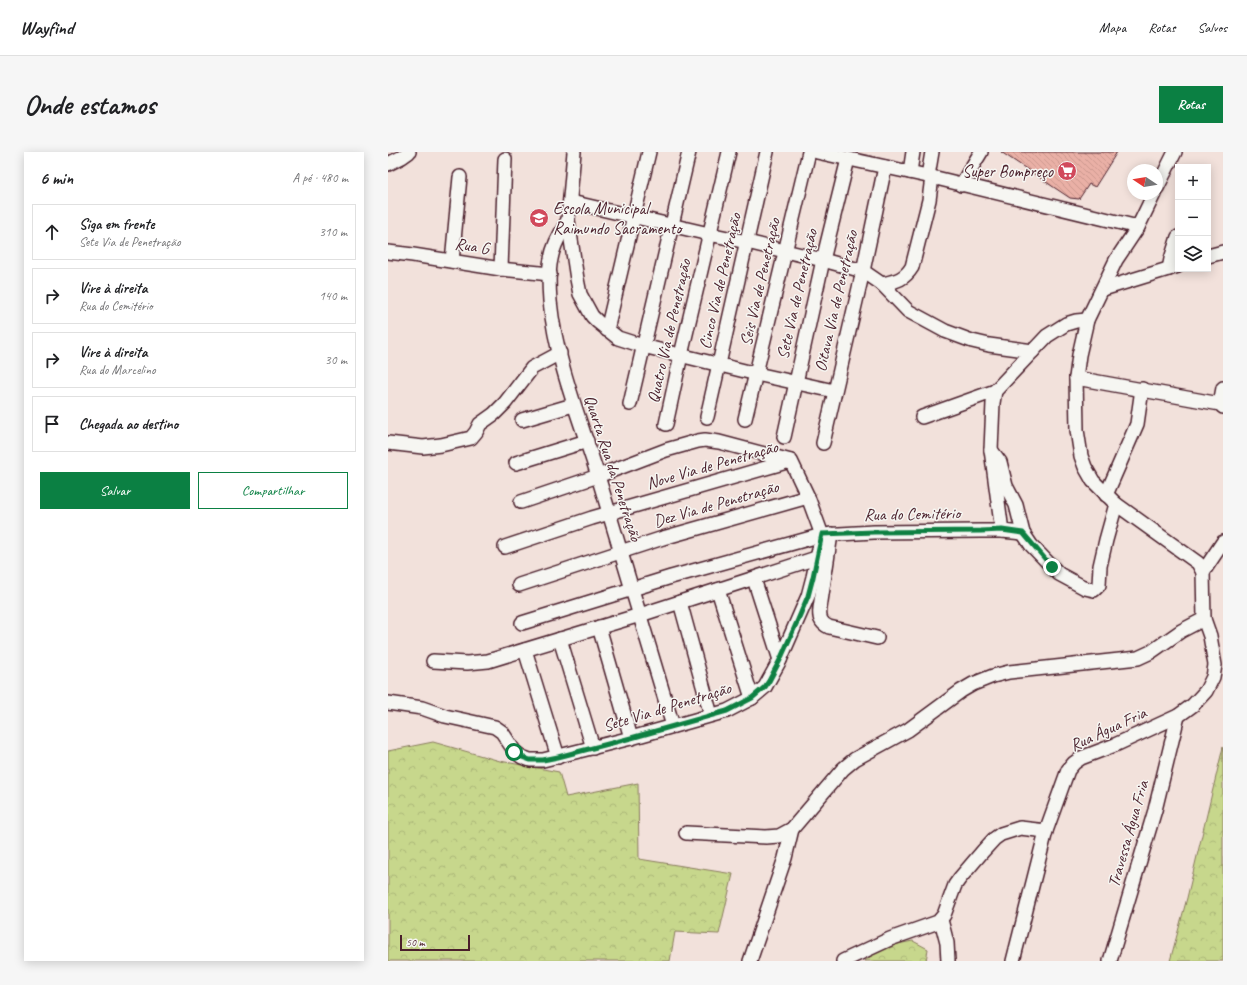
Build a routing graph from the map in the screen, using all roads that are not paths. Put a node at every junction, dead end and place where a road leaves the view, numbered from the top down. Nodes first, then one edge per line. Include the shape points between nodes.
1 (409, 152) edge
2 (574, 152) edge
3 (648, 152) edge
4 (689, 152) edge
5 (729, 152) edge
6 (767, 152) edge
7 (809, 152) edge
8 (817, 152) edge
9 (913, 152) edge
10 (932, 152) edge
11 (981, 152) edge
12 (1175, 152) edge
13 (848, 159) junction
14 (505, 160) dead end
15 (388, 164) edge
16 (885, 167) junction
17 (910, 172) junction
18 (1163, 176) edge
19 (460, 177) dead end
20 (930, 177) junction
21 (961, 185) junction
22 (1151, 200) edge
23 (571, 202) junction
24 (633, 217) junction
25 (568, 220) junction
26 (671, 225) junction
27 (1138, 227) junction
28 (709, 234) junction
29 (747, 242) junction
30 (1175, 246) edge
31 (786, 251) junction
32 (388, 252) edge
33 (1223, 252) edge
34 (1211, 255) edge
35 (823, 260) junction
36 (452, 261) junction
37 (1174, 267) edge
38 (501, 269) junction
39 (863, 272) junction
40 (550, 274) junction
41 (882, 284) junction
42 (1103, 290) junction
43 (1087, 320) junction
44 (607, 330) junction
45 (643, 346) junction
46 (1033, 351) junction
47 (560, 353) junction
48 (681, 355) junction
49 (720, 365) junction
50 (757, 374) junction
51 (1076, 378) junction
52 (796, 382) junction
53 (1223, 388) edge
54 (1142, 390) junction
55 (834, 391) junction
56 (995, 391) junction
57 (630, 404) dead end
58 (573, 405) junction
59 (1221, 405) edge
60 (708, 417) dead end
61 (922, 417) dead end
62 (522, 420) dead end
63 (746, 420) dead end
64 (666, 424) dead end
65 (784, 437) dead end
66 (587, 441) junction
67 (388, 443) edge
68 (823, 443) dead end
69 (991, 450) junction
70 (791, 461) junction
71 (516, 464) dead end
72 (598, 476) junction
73 (1106, 495) junction
74 (808, 497) junction
75 (521, 502) dead end
76 (1116, 504) junction
77 (609, 514) junction
78 (1002, 530) junction
79 (1023, 533) junction
80 (827, 534) junction
81 (1223, 542) edge
82 (504, 547) dead end
83 (621, 551) junction
84 (816, 558) junction
85 (1203, 572) junction
86 (754, 579) junction
87 (519, 585) dead end
88 (632, 589) junction
89 (718, 590) junction
90 (680, 602) junction
91 (640, 615) junction
92 (1204, 618) junction
93 (522, 623) dead end
94 (599, 627) junction
95 (877, 638) dead end
96 (560, 639) junction
97 (525, 650) junction
98 (780, 660) junction
99 (433, 661) dead end
100 (752, 698) junction
101 (388, 703) edge
102 (711, 715) junction
103 (1178, 716) junction
104 (673, 726) junction
105 (631, 738) junction
106 (593, 748) junction
107 (558, 757) junction
108 (792, 829) junction
109 (1046, 831) junction
110 (686, 833) dead end
111 (941, 920) junction
112 (750, 961) edge
113 (843, 961) edge
114 (948, 961) edge
115 (1013, 961) edge
116 (1110, 961) edge

1 - 15 street
2 - 23 street
3 - 24 street
4 - 26 street
5 - 28 street, Quatro Via de Penetração
6 - 29 street, Cinco Via de Penetração
7 - 31 street, Seis Via de Penetração
8 - 13 street
9 - 17 street
10 - 20 street
11 - 21 street
12 - 18 street
13 - 16 street
13 - 35 street, Sete Via de Penetração
14 - 38 street
16 - 17 street
16 - 39 street, Oitava Via de Penetração
17 - 20 street
19 - 36 street
20 - 21 street
20 - 41 street via 929,200 912,267 901,279
21 - 27 street
22 - 27 street
23 - 24 street
23 - 25 street
24 - 26 street
24 - 44 street
25 - 40 street, Quarta Rua da Penetração via 553,249
25 - 44 street via 580,294 592,316
26 - 28 street
26 - 45 street
27 - 42 street via 1116,260
28 - 29 street
28 - 48 street, Quatro Via de Penetração
29 - 31 street
29 - 49 street, Cinco Via de Penetração
30 - 37 street via 1171,258
31 - 35 street
31 - 50 street, Seis Via de Penetração
32 - 36 street, Rua G
33 - 34 street
35 - 39 street
35 - 52 street, Sete Via de Penetração
36 - 38 street, Rua G
37 - 42 street
38 - 40 street, Rua G
39 - 41 street
39 - 55 street, Oitava Via de Penetração
40 - 47 street, Quarta Rua da Penetração via 552,323
41 - 46 street via 908,311 945,331 989,345
42 - 43 street
43 - 46 street via 1076,320 1059,328
43 - 51 street
44 - 45 street via 618,338
45 - 48 street
45 - 57 street
46 - 56 street
47 - 58 street, Quarta Rua da Penetração
47 - 67 street via 532,368 505,403 480,424 471,438 423,447
48 - 49 street
48 - 64 street, Quatro Via de Penetração
49 - 50 street
49 - 60 street, Cinco Via de Penetração
50 - 52 street
50 - 63 street, Seis Via de Penetração
51 - 54 street
51 - 73 street via 1076,417 1081,456 1089,475
52 - 55 street
52 - 65 street, Sete Via de Penetração
53 - 59 street
54 - 59 street
54 - 73 street via 1137,424
55 - 68 street, Oitava Via de Penetração
56 - 61 street
56 - 69 street
58 - 62 street
58 - 66 street, Quarta Rua da Penetração
66 - 71 street
66 - 72 street, Quarta Rua da Penetração
69 - 78 street
69 - 79 street via 1000,462
70 - 72 street via 705,440 666,450
70 - 74 street
70 - 77 street, Nove Via de Penetração
72 - 75 street
72 - 77 street, Quarta Rua da Penetração
73 - 76 street
74 - 80 street
74 - 83 street, Dez Via de Penetração
76 - 79 street via 1100,566 1099,585 1095,590 1059,574
76 - 85 street via 1194,560
77 - 82 street, Nove Via de Penetração
77 - 83 street, Quarta Rua da Penetração
78 - 79 street, Rua do Cemitério
78 - 80 street, Rua do Cemitério
80 - 84 street, Sete Via de Penetração
80 - 88 street, Rua do Cemitério
80 - 95 street via 820,618 829,627
81 - 85 street
83 - 87 street, Dez Via de Penetração
83 - 88 street, Quarta Rua da Penetração
84 - 86 street
84 - 98 street, Sete Via de Penetração via 808,596
85 - 92 street, Rua Água Fria
86 - 89 street
86 - 98 street
88 - 91 street, Quarta Rua da Penetração
88 - 93 street, Rua do Cemitério
89 - 90 street
89 - 100 street
90 - 91 street
90 - 102 street
91 - 94 street
91 - 104 street, Quarta Rua da Penetração
92 - 103 street, Rua Água Fria via 1214,655 1213,677 1206,691 1194,705
92 - 108 street via 1138,658 1009,672 972,684 908,730 855,759 843,769
94 - 96 street
94 - 105 street
96 - 97 street
96 - 106 street
97 - 99 street via 481,663
97 - 107 street
98 - 100 street, Sete Via de Penetração via 765,687
100 - 102 street, Sete Via de Penetração via 727,711
101 - 107 street, Sete Via de Penetração via 422,708 495,727 502,732 514,752 530,760
102 - 104 street, Sete Via de Penetração
103 - 109 street, Rua Água Fria via 1074,763 1068,770
103 - 116 street, Travessa Água Fria via 1155,810
104 - 105 street, Sete Via de Penetração
105 - 106 street, Sete Via de Penetração
106 - 107 street, Sete Via de Penetração
108 - 110 street via 773,837
108 - 112 street via 785,858
109 - 111 street via 1020,828 994,839 955,885
109 - 115 street, Rua Água Fria
111 - 113 street via 890,939
111 - 114 street via 947,943

